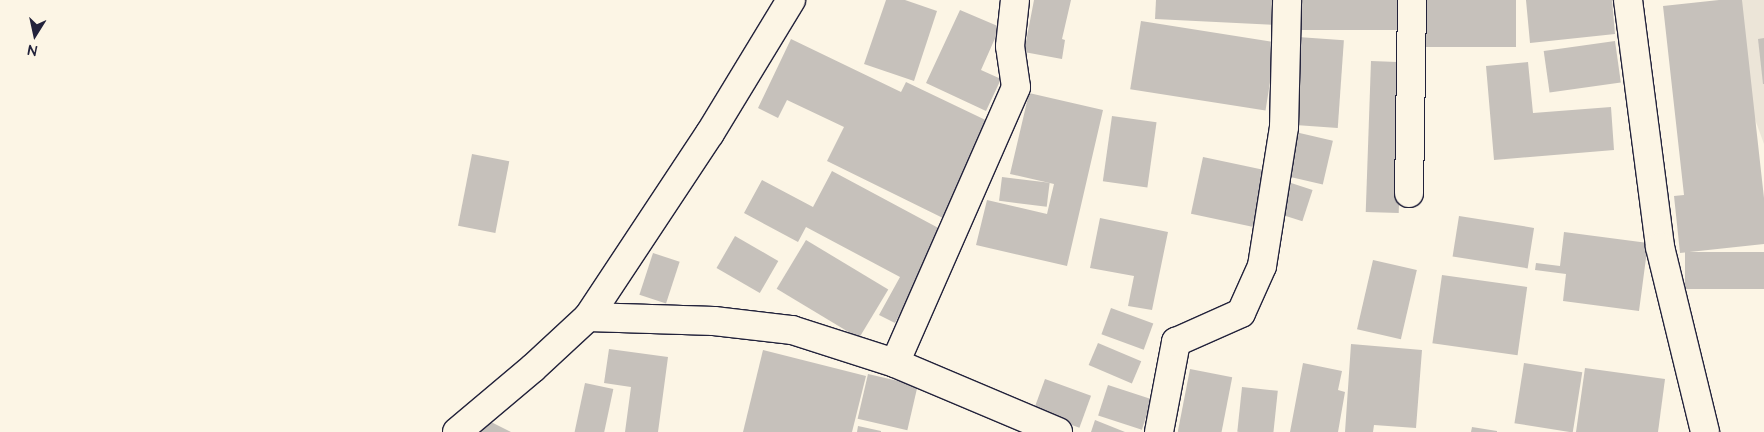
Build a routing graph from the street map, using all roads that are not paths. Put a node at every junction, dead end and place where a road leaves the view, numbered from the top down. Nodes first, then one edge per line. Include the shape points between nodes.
1 (791, 0) edge
2 (1014, 0) edge
3 (1287, 0) edge
4 (1412, 0) edge
5 (1628, 0) edge
6 (1409, 193) dead end
7 (588, 317) junction
8 (896, 363) junction
9 (457, 432) edge
10 (1058, 432) edge
11 (1159, 432) edge
12 (1705, 432) edge

1 - 7 street via 710,133
2 - 8 street via 1010,46 1016,87
3 - 11 street via 1284,127 1262,266 1241,313 1176,342
4 - 6 street
5 - 12 street via 1660,247
7 - 8 street via 714,321 792,330
7 - 9 street
8 - 10 street

